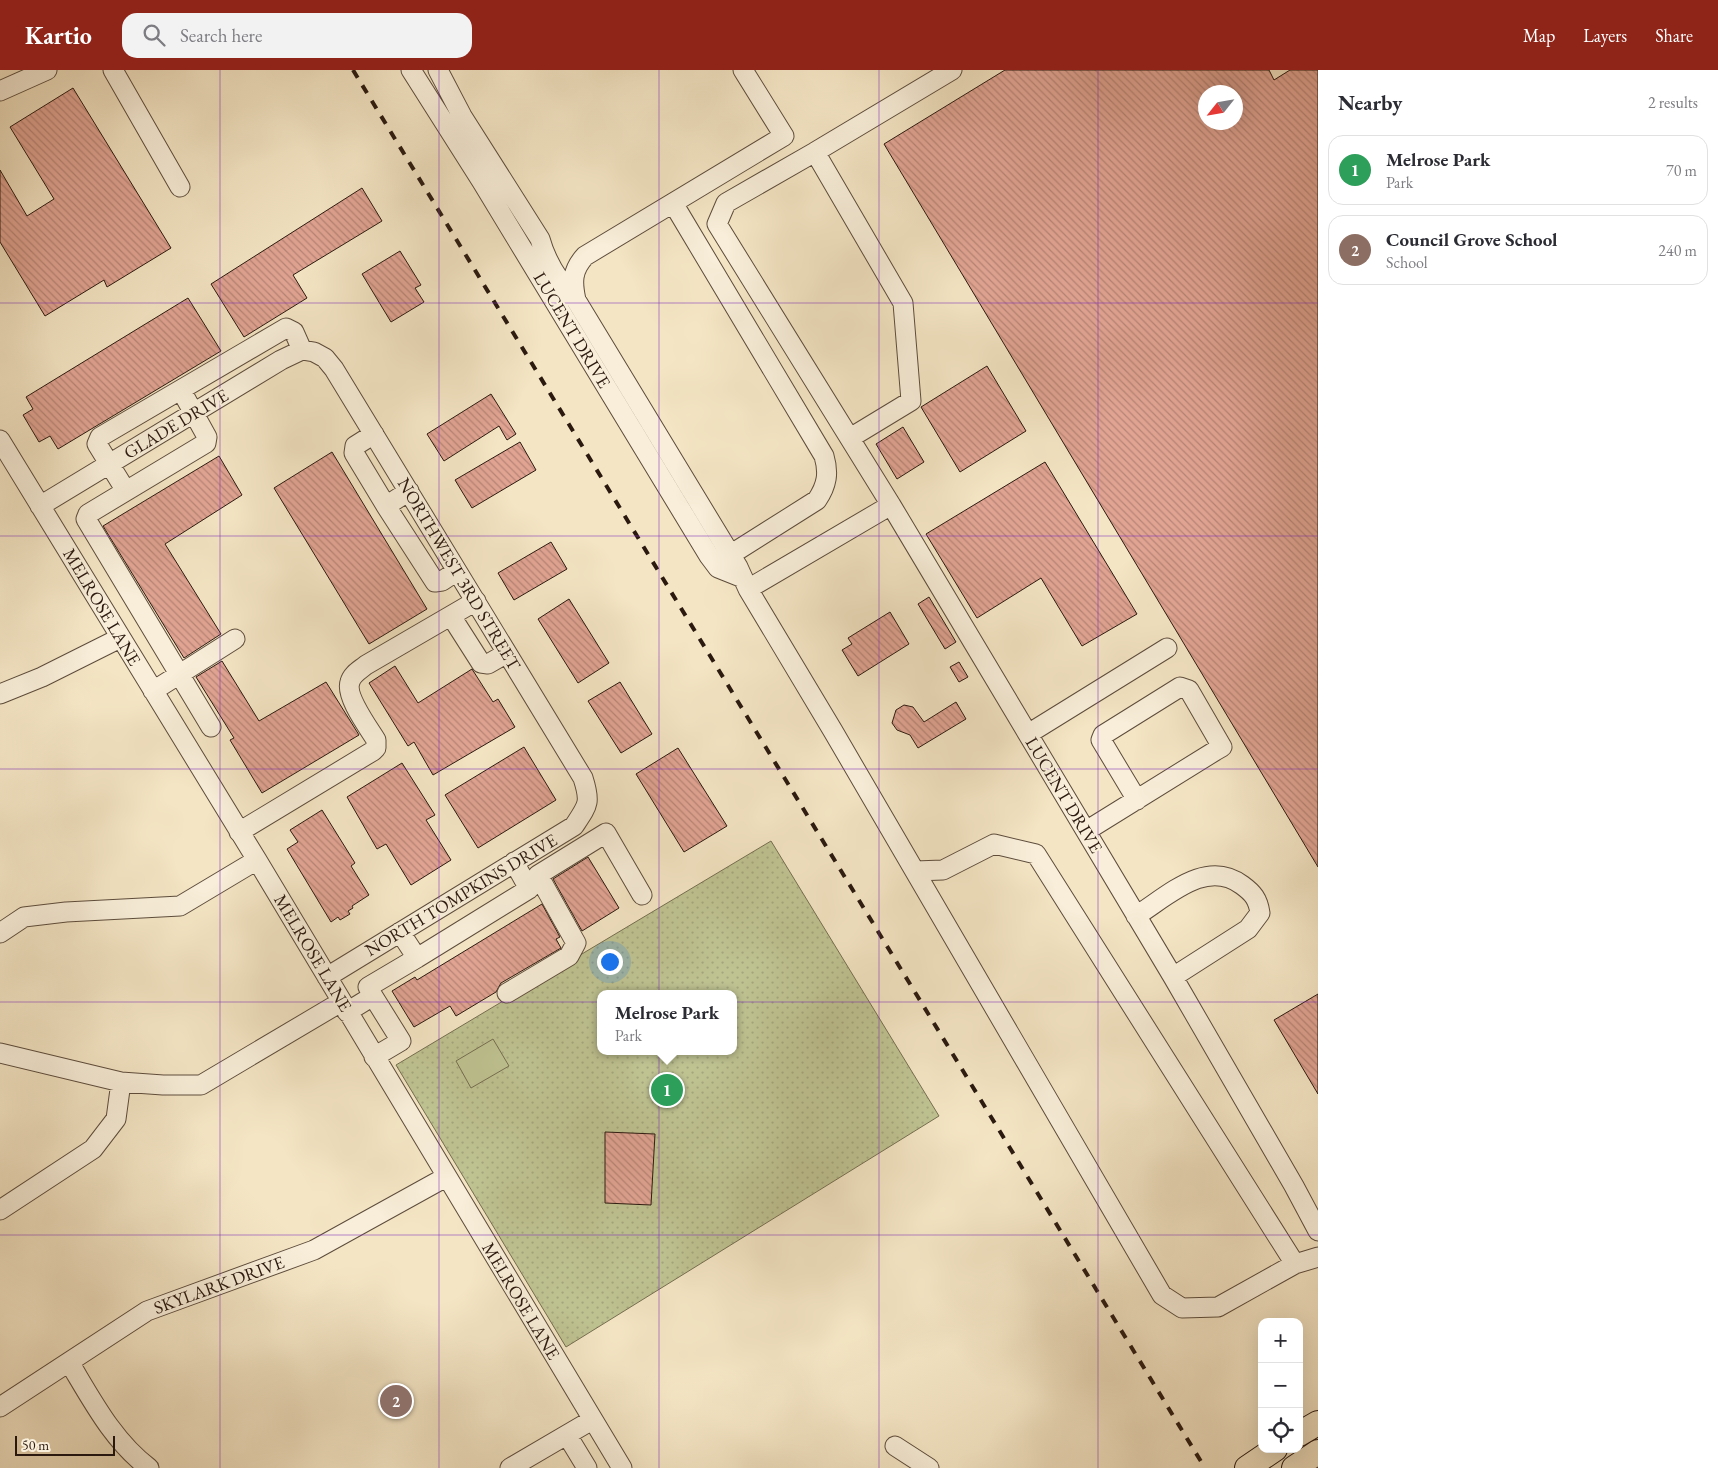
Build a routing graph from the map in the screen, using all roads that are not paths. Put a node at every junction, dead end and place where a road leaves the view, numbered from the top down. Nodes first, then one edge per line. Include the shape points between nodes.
1 (47, 70) edge
2 (113, 70) edge
3 (411, 70) edge
4 (438, 70) edge
5 (744, 70) edge
6 (952, 70) edge
7 (0, 92) edge
8 (815, 152) junction
9 (180, 187) dead end
10 (673, 203) junction
11 (540, 239) junction
12 (585, 256) junction
13 (576, 300) junction
14 (260, 344) junction
15 (308, 351) junction
16 (272, 365) junction
17 (213, 371) junction
18 (181, 390) junction
19 (226, 394) junction
20 (193, 413) junction
21 (132, 418) junction
22 (374, 434) junction
23 (850, 438) junction
24 (0, 440) edge
25 (150, 440) junction
26 (110, 464) junction
27 (169, 465) junction
28 (126, 491) junction
29 (409, 491) junction
30 (891, 505) junction
31 (40, 506) junction
32 (386, 506) junction
33 (730, 555) junction
34 (458, 572) junction
35 (745, 583) junction
36 (476, 602) junction
37 (451, 616) junction
38 (495, 632) junction
39 (120, 638) junction
40 (235, 639) dead end
41 (471, 648) junction
42 (1168, 648) dead end
43 (507, 653) junction
44 (179, 674) junction
45 (152, 691) junction
46 (0, 694) edge
47 (211, 727) dead end
48 (1028, 734) junction
49 (1137, 800) junction
50 (588, 805) joint
51 (574, 826) junction
52 (1086, 831) junction
53 (239, 832) junction
54 (543, 844) junction
55 (586, 846) junction
56 (257, 860) junction
57 (514, 862) junction
58 (555, 865) junction
59 (915, 871) junction
60 (533, 882) junction
61 (460, 895) junction
62 (642, 895) dead end
63 (1136, 916) junction
64 (475, 922) junction
65 (400, 932) junction
66 (0, 933) edge
67 (417, 958) junction
68 (326, 977) junction
69 (1173, 977) junction
70 (507, 993) dead end
71 (373, 996) junction
72 (344, 1007) junction
73 (0, 1053) edge
74 (374, 1057) junction
75 (121, 1082) junction
76 (446, 1176) junction
77 (1294, 1186) junction
78 (1318, 1202) edge
79 (0, 1210) edge
80 (1318, 1231) edge
81 (1318, 1257) edge
82 (1295, 1264) junction
83 (69, 1362) junction
84 (0, 1407) edge
85 (592, 1420) junction
86 (1318, 1423) edge
87 (1303, 1432) edge
88 (567, 1435) junction
89 (895, 1446) dead end
90 (1269, 1453) edge
91 (585, 1467) edge
92 (149, 1468) edge
93 (510, 1468) edge
94 (622, 1468) edge
95 (929, 1468) edge
96 (1247, 1468) edge

1 - 7 street
2 - 9 street
3 - 35 street, LUCENT DRIVE via 708,556 718,568
4 - 11 street via 462,116
5 - 10 street via 784,136
6 - 8 street
8 - 23 street via 903,302 911,401
8 - 23 street, LUCENT DRIVE via 726,203 718,224
10 - 12 street
10 - 33 street via 827,466 824,489 817,500
11 - 12 street via 565,258
11 - 13 street via 544,253
12 - 13 street via 573,276
13 - 33 street
14 - 15 street, NORTHWEST 3RD STREET via 286,328 294,332
14 - 16 street
14 - 17 street
15 - 16 street, GLADE DRIVE
15 - 22 street, NORTHWEST 3RD STREET via 325,358 334,369
16 - 19 street, GLADE DRIVE
17 - 18 street
17 - 19 street
18 - 20 street
18 - 21 street
19 - 20 street, GLADE DRIVE
20 - 25 street, GLADE DRIVE
20 - 27 street via 207,438 206,443
21 - 25 street
21 - 26 street via 100,437 97,444
22 - 29 street, NORTHWEST 3RD STREET
22 - 32 street via 355,446 354,453
23 - 30 street, LUCENT DRIVE
24 - 31 street, MELROSE LANE
25 - 26 street, GLADE DRIVE
25 - 27 street
26 - 28 street
26 - 31 street, GLADE DRIVE
27 - 28 street
28 - 44 street via 88,514 86,519
29 - 32 street
29 - 34 street, NORTHWEST 3RD STREET
30 - 35 street
30 - 48 street, LUCENT DRIVE
31 - 39 street, MELROSE LANE
32 - 34 street via 435,582
33 - 35 street
34 - 36 street, NORTHWEST 3RD STREET
35 - 59 street
36 - 37 street
36 - 38 street, NORTHWEST 3RD STREET
37 - 41 street
37 - 53 street via 353,675 349,694 376,740 373,752
38 - 41 street
38 - 43 street, NORTHWEST 3RD STREET
39 - 45 street, MELROSE LANE
39 - 46 street
40 - 44 street
41 - 43 street via 485,665
42 - 48 street
43 - 50 street, NORTHWEST 3RD STREET via 583,778 589,795
44 - 45 street
44 - 47 street
45 - 53 street, MELROSE LANE
48 - 52 street, LUCENT DRIVE
49 - 49 street via 1222,747 1188,690 1183,687 1103,735 1101,740
49 - 52 street
50 - 51 street, NORTH TOMPKINS DRIVE
51 - 54 street, NORTH TOMPKINS DRIVE
51 - 55 street
52 - 63 street, LUCENT DRIVE
53 - 56 street, MELROSE LANE
54 - 57 street, NORTH TOMPKINS DRIVE
54 - 58 street
55 - 58 street
55 - 62 street via 606,834
56 - 66 street via 180,906 24,917
56 - 68 street, MELROSE LANE
57 - 60 street
57 - 61 street, NORTH TOMPKINS DRIVE
58 - 60 street
59 - 82 street via 943,870 994,844 1036,854
59 - 82 street via 1162,1295 1182,1308 1218,1307
60 - 64 street
60 - 70 street via 576,943 569,956
61 - 64 street
61 - 65 street, NORTH TOMPKINS DRIVE
63 - 69 street, LUCENT DRIVE
63 - 69 street via 1196,878 1215,874 1231,877 1252,893 1258,902 1260,913 1248,929
64 - 67 street
65 - 67 street
65 - 68 street, NORTH TOMPKINS DRIVE
67 - 71 street via 368,987
68 - 72 street, MELROSE LANE
69 - 77 street, LUCENT DRIVE
71 - 72 street
71 - 74 street via 400,1041
72 - 74 street, MELROSE LANE
72 - 75 street via 201,1085
73 - 75 street
74 - 76 street, MELROSE LANE
75 - 79 street via 116,1119 93,1149
76 - 83 street, SKYLARK DRIVE via 314,1250 147,1311
76 - 85 street, MELROSE LANE
77 - 78 street
77 - 80 street, LUCENT DRIVE
81 - 82 street
83 - 84 street, SKYLARK DRIVE
83 - 92 street via 104,1420 133,1456
85 - 88 street
85 - 94 street, MELROSE LANE
86 - 87 main road
88 - 91 street
88 - 93 street
89 - 95 street
90 - 96 main road

